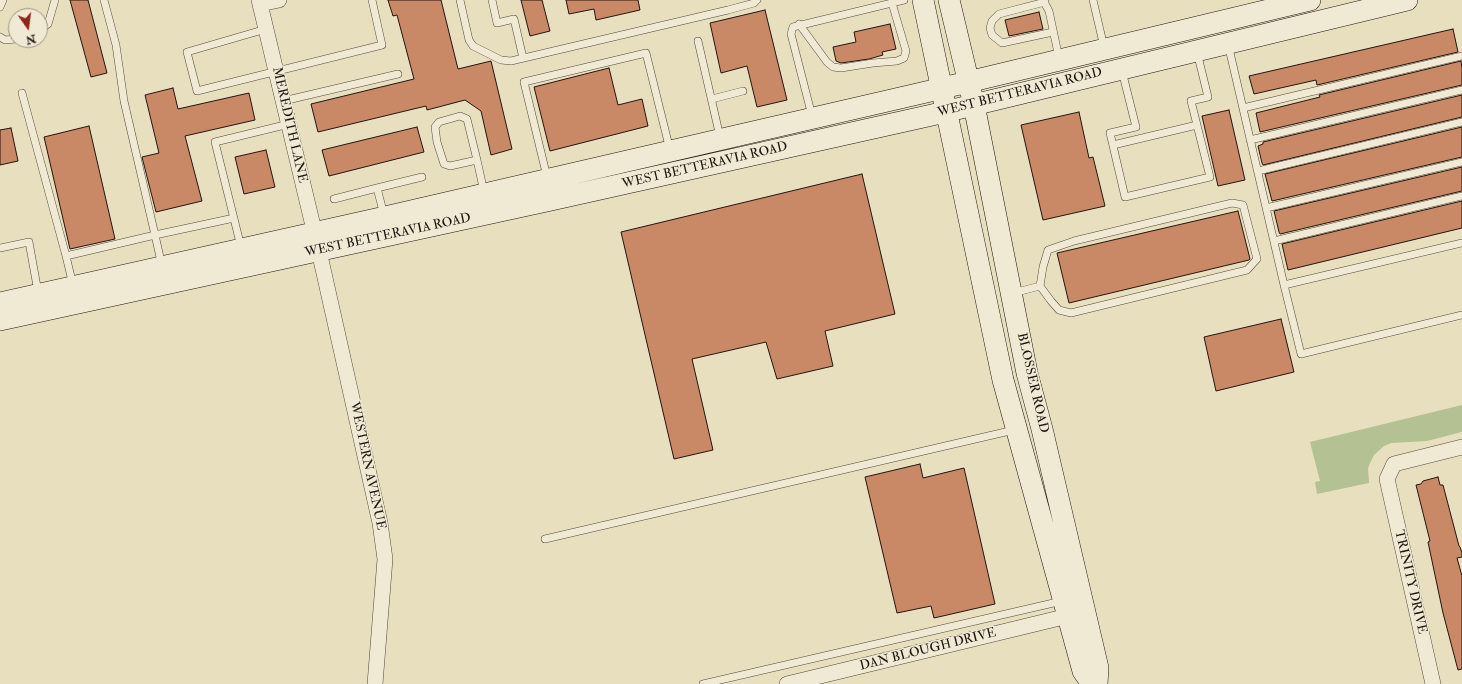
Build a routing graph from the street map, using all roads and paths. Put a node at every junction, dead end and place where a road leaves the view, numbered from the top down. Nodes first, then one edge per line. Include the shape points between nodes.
1 (3, 0) edge
2 (55, 0) edge
3 (104, 0) edge
4 (279, 0) edge
5 (372, 0) edge
6 (460, 0) edge
7 (492, 0) edge
8 (757, 0) edge
9 (904, 0) edge
10 (923, 0) edge
11 (949, 0) edge
12 (1093, 0) edge
13 (1310, 0) edge
14 (1407, 0) edge
15 (1044, 1) edge
16 (260, 2) edge
17 (892, 3) junction
18 (0, 7) edge
19 (48, 24) edge
20 (799, 24) junction
21 (266, 29) junction
22 (1053, 32) junction
23 (698, 41) dead end
24 (1227, 43) junction
25 (1105, 49) junction
26 (1196, 51) junction
27 (1462, 56) edge
28 (523, 58) junction
29 (1059, 60) junction
30 (1121, 69) junction
31 (276, 71) junction
32 (398, 74) dead end
33 (968, 82) junction
34 (942, 88) junction
35 (1462, 90) edge
36 (743, 91) dead end
37 (22, 93) dead end
38 (712, 99) junction
39 (283, 101) junction
40 (974, 105) junction
41 (1243, 108) junction
42 (947, 111) junction
43 (812, 118) junction
44 (1462, 122) edge
45 (289, 124) junction
46 (1197, 125) junction
47 (721, 139) junction
48 (1250, 140) junction
49 (1113, 145) junction
50 (670, 151) junction
51 (476, 160) junction
52 (1462, 162) edge
53 (1258, 171) junction
54 (422, 177) dead end
55 (547, 180) junction
56 (378, 188) junction
57 (485, 194) junction
58 (1462, 196) edge
59 (334, 199) dead end
60 (1266, 208) junction
61 (385, 217) junction
62 (234, 218) junction
63 (155, 235) junction
64 (1274, 241) junction
65 (317, 242) junction
66 (1462, 243) edge
67 (0, 248) edge
68 (241, 250) junction
69 (66, 256) junction
70 (162, 267) junction
71 (1284, 285) junction
72 (1040, 286) junction
73 (73, 287) junction
74 (1011, 293) junction
75 (38, 294) junction
76 (0, 303) edge
77 (1462, 315) edge
78 (0, 320) edge
79 (1016, 430) junction
80 (1462, 447) edge
81 (545, 539) dead end
82 (1066, 608) junction
83 (375, 684) edge
84 (702, 684) edge
85 (787, 684) edge
86 (1092, 684) edge
87 (1097, 684) edge
88 (1433, 684) edge

1 - 18 lane
2 - 19 lane
3 - 63 lane via 116,45 124,101
4 - 16 street
5 - 31 lane via 382,45
6 - 28 lane via 469,40 473,46 501,60
7 - 28 lane via 498,23 514,19
8 - 28 lane via 728,10
9 - 17 lane
10 - 34 main road, BLOSSER ROAD
11 - 33 main road, BLOSSER ROAD
12 - 25 lane
13 - 25 main road, WEST BETTERAVIA ROAD
14 - 24 main road, WEST BETTERAVIA ROAD
15 - 22 lane via 1049,11
15 - 22 lane via 999,14 992,21 992,35 1002,43
16 - 21 street, MEREDITH LANE
17 - 20 lane
17 - 20 lane via 906,51 904,58 897,61 833,67
20 - 43 lane via 792,26 791,34
21 - 31 street, MEREDITH LANE
21 - 31 lane via 187,52 197,91 257,78
22 - 29 lane
23 - 38 lane
24 - 26 main road, WEST BETTERAVIA ROAD
24 - 41 lane
25 - 29 main road, WEST BETTERAVIA ROAD
26 - 30 main road, WEST BETTERAVIA ROAD
26 - 46 lane via 1208,97 1191,100
27 - 41 lane
29 - 33 main road, WEST BETTERAVIA ROAD
30 - 40 main road, WEST BETTERAVIA ROAD
30 - 49 lane via 1136,127 1110,133
31 - 39 street, MEREDITH LANE
32 - 39 lane
33 - 34 main road, WEST BETTERAVIA ROAD
33 - 40 main road, BLOSSER ROAD
34 - 42 main road, BLOSSER ROAD
34 - 43 main road, WEST BETTERAVIA ROAD
35 - 48 lane
36 - 38 lane
37 - 69 lane
38 - 47 lane
39 - 45 street, MEREDITH LANE
40 - 42 main road, WEST BETTERAVIA ROAD
40 - 74 main road, BLOSSER ROAD
41 - 48 lane
42 - 65 main road, WEST BETTERAVIA ROAD via 551,200
42 - 79 main road, BLOSSER ROAD via 1003,380
43 - 47 main road, WEST BETTERAVIA ROAD
44 - 53 lane
45 - 62 lane via 216,142
45 - 65 street, MEREDITH LANE
46 - 49 lane
46 - 49 lane via 1210,176 1141,194 1125,197
47 - 50 main road, WEST BETTERAVIA ROAD
48 - 53 lane
50 - 55 main road, WEST BETTERAVIA ROAD
50 - 55 lane via 646,53 524,82
51 - 51 lane via 467,119 460,116 439,122 436,127 437,142 444,164 450,166
51 - 57 lane
52 - 60 lane
53 - 60 lane
54 - 56 lane
55 - 57 main road, WEST BETTERAVIA ROAD
56 - 59 lane
56 - 61 lane
57 - 61 main road, WEST BETTERAVIA ROAD
58 - 64 lane
60 - 64 lane
61 - 65 main road, WEST BETTERAVIA ROAD
62 - 63 lane
62 - 68 lane
63 - 69 lane
63 - 70 lane
64 - 71 lane
65 - 68 main road, WEST BETTERAVIA ROAD
65 - 78 main road, WEST BETTERAVIA ROAD
65 - 83 street, WESTERN AVENUE via 380,523 385,558
66 - 71 lane
67 - 75 lane via 29,242
68 - 70 main road, WEST BETTERAVIA ROAD
69 - 73 lane
70 - 73 main road, WEST BETTERAVIA ROAD
71 - 77 lane via 1301,354
72 - 72 lane via 1048,250 1074,241 1232,202 1243,205 1257,259 1247,270 1071,314 1059,310
72 - 74 lane
73 - 75 main road, WEST BETTERAVIA ROAD
74 - 87 main road, BLOSSER ROAD via 1027,373 1098,668
75 - 76 main road, WEST BETTERAVIA ROAD
79 - 81 lane
79 - 82 main road, BLOSSER ROAD
80 - 88 street, TRINITY DRIVE via 1394,464 1386,479
82 - 84 lane
82 - 85 street, DAN BLOUGH DRIVE
82 - 86 main road, BLOSSER ROAD via 1083,671

